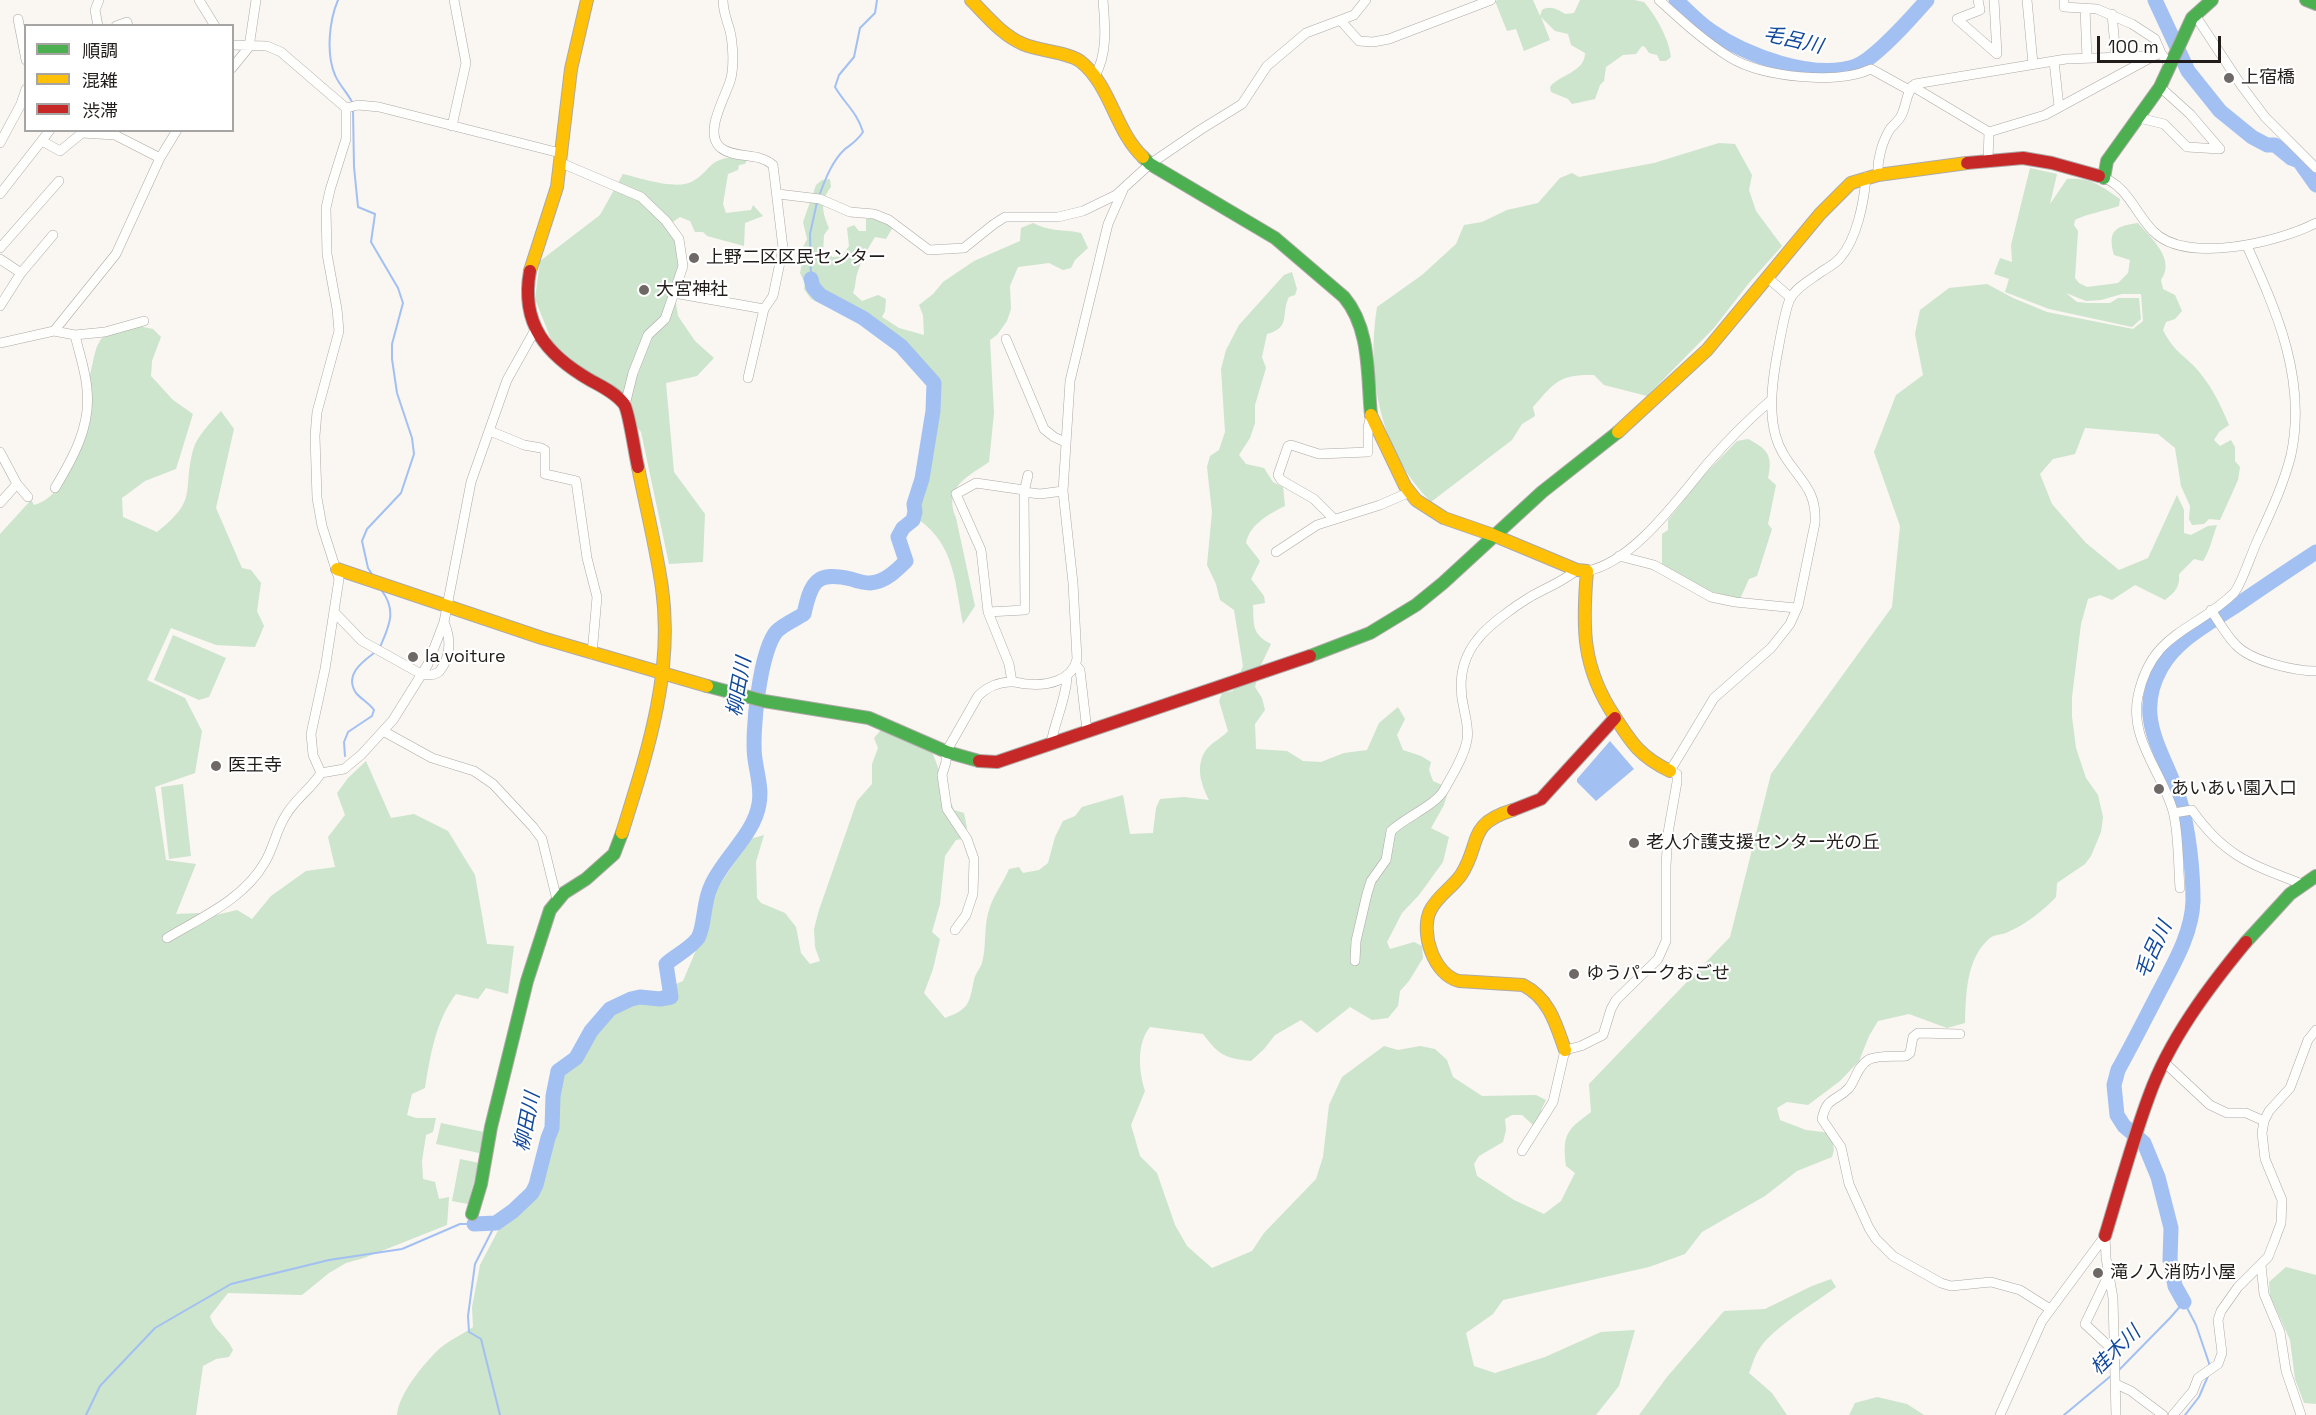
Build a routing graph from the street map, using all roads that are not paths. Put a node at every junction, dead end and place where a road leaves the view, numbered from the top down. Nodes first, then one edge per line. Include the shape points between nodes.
1 (99, 0) edge
2 (199, 0) edge
3 (256, 0) edge
4 (454, 0) edge
5 (587, 0) edge
6 (723, 0) edge
7 (971, 0) edge
8 (1103, 0) edge
9 (1366, 0) edge
10 (1491, 0) edge
11 (1659, 0) edge
12 (1978, 0) edge
13 (1994, 0) edge
14 (2027, 0) edge
15 (2064, 0) edge
16 (2212, 0) edge
17 (2306, 0) edge
18 (2316, 4) edge
19 (2085, 8) junction
20 (2112, 14) junction
21 (2192, 18) junction
22 (18, 19) dead end
23 (1341, 21) junction
24 (98, 24) edge
25 (214, 24) edge
26 (234, 45) edge
27 (249, 47) junction
28 (24, 50) edge
29 (1997, 54) junction
30 (2116, 57) junction
31 (2087, 58) junction
32 (2164, 58) junction
33 (2054, 61) junction
34 (2033, 64) junction
35 (234, 66) edge
36 (2012, 68) junction
37 (1095, 76) junction
38 (2160, 87) junction
39 (1911, 88) junction
40 (24, 95) edge
41 (351, 106) junction
42 (2059, 107) junction
43 (2139, 118) junction
44 (452, 126) junction
45 (49, 132) edge
46 (176, 132) edge
47 (1989, 132) junction
48 (42, 141) junction
49 (0, 143) edge
50 (160, 158) junction
51 (559, 158) junction
52 (1988, 160) junction
53 (1150, 164) junction
54 (2316, 168) edge
55 (1872, 176) junction
56 (2102, 177) junction
57 (59, 181) dead end
58 (1123, 190) junction
59 (0, 194) edge
60 (778, 194) junction
61 (2316, 223) edge
62 (53, 235) dead end
63 (2247, 246) junction
64 (0, 248) edge
65 (0, 259) edge
66 (21, 273) junction
67 (1768, 278) junction
68 (674, 294) junction
69 (1791, 298) junction
70 (0, 306) edge
71 (764, 309) junction
72 (144, 321) dead end
73 (535, 330) junction
74 (54, 331) junction
75 (75, 335) junction
76 (1006, 339) dead end
77 (0, 343) edge
78 (748, 378) dead end
79 (1770, 401) junction
80 (625, 405) junction
81 (1371, 415) junction
82 (490, 431) junction
83 (1065, 442) junction
84 (0, 452) edge
85 (1028, 475) dead end
86 (17, 484) junction
87 (55, 488) dead end
88 (1024, 491) junction
89 (1063, 491) junction
90 (1410, 492) junction
91 (28, 497) dead end
92 (0, 503) edge
93 (1334, 518) junction
94 (1494, 535) junction
95 (1276, 552) dead end
96 (1619, 556) junction
97 (337, 568) junction
98 (1582, 571) junction
99 (446, 607) junction
100 (1796, 608) junction
101 (334, 612) junction
102 (988, 612) junction
103 (2212, 612) junction
104 (444, 622) junction
105 (592, 654) junction
106 (1076, 665) junction
107 (2316, 671) edge
108 (421, 674) junction
109 (663, 674) junction
110 (1067, 677) junction
111 (1012, 681) junction
112 (1615, 718) junction
113 (383, 731) junction
114 (1087, 731) junction
115 (1051, 743) junction
116 (946, 752) junction
117 (1670, 771) junction
118 (321, 772) junction
119 (2175, 813) junction
120 (2316, 876) edge
121 (2302, 884) junction
122 (2180, 888) dead end
123 (557, 900) junction
124 (955, 930) dead end
125 (167, 938) dead end
126 (1356, 961) dead end
127 (2316, 1030) edge
128 (1960, 1034) dead end
129 (1565, 1050) junction
130 (2164, 1062) junction
131 (2264, 1121) junction
132 (1522, 1151) dead end
133 (472, 1214) dead end
134 (2105, 1236) junction
135 (2261, 1265) junction
136 (2109, 1274) junction
137 (2050, 1310) junction
138 (2115, 1352) junction
139 (2116, 1383) junction
140 (2000, 1415) edge
141 (2116, 1415) edge
142 (2163, 1415) edge
143 (2173, 1415) edge
144 (2301, 1415) edge

1 - 24 street via 94,10
2 - 25 street
3 - 27 street
4 - 44 street via 466,63
5 - 51 street via 571,69
6 - 60 street via 732,72 714,126 715,140 720,148 769,161
7 - 37 street via 998,27 1023,44 1079,60
8 - 37 street via 1105,42
9 - 23 street via 1354,15
10 - 23 street via 1373,42 1359,41
11 - 39 street via 1691,30 1733,59 1779,73 1814,78 1871,69
12 - 29 street via 1980,10 1957,19
13 - 29 street
14 - 34 street
15 - 19 street via 2064,7
16 - 21 street
17 - 18 street
19 - 20 street
19 - 31 street
20 - 30 street
20 - 32 street via 2155,39
21 - 32 street
21 - 54 street via 2265,117
22 - 28 street
23 - 53 street via 1306,33 1267,66 1242,104
26 - 27 street
27 - 35 street
27 - 41 street via 267,46 281,52
29 - 36 street
30 - 31 street
30 - 32 street
31 - 33 street
32 - 38 street
32 - 42 street
33 - 34 street
33 - 42 street
34 - 36 street
36 - 39 street
37 - 53 street via 1132,147
38 - 43 street
38 - 43 street via 2220,149 2187,147 2164,124
39 - 47 street
39 - 55 street via 1903,112 1888,132
40 - 49 street
41 - 44 street via 379,107
41 - 97 street via 326,208 327,254 339,331 317,412 315,436 317,498
42 - 47 street
43 - 56 street via 2107,161
44 - 51 street
45 - 48 street
46 - 50 street
47 - 52 street
48 - 50 street via 60,151 82,133 115,135
48 - 59 street
50 - 74 street via 116,254
51 - 68 street via 641,197 666,221 679,239 682,252 683,266
51 - 73 street via 557,187 529,274 529,305
52 - 55 street
52 - 56 street via 2023,158
53 - 58 street
53 - 81 street via 1275,238 1344,297 1353,308 1365,344
55 - 67 street via 1851,183 1835,197
55 - 69 street via 1847,248 1839,260
56 - 63 street via 2116,185 2153,231 2167,242 2196,248
57 - 64 street
58 - 60 street via 1101,204 1058,217 1005,217 964,248 929,250 889,220 874,214 850,212 820,199
58 - 83 street via 1108,224 1070,381
60 - 71 street via 783,248 773,296
61 - 63 street
62 - 66 street
63 - 103 street via 2287,344 2293,375 2295,429 2275,502 2235,591
65 - 66 street
66 - 70 street
67 - 69 street
67 - 94 street via 1696,362
68 - 71 street
68 - 80 street via 665,319 648,335
69 - 79 street
71 - 78 street
72 - 75 street via 105,332
73 - 80 street via 549,350
73 - 82 street via 507,380
74 - 75 street
74 - 77 street
75 - 87 street via 88,409 79,443
76 - 83 street via 1044,429
79 - 96 street via 1747,420 1637,543
79 - 100 street via 1782,453 1814,498 1816,509
80 - 109 street via 662,587
81 - 90 street
81 - 93 street via 1368,452 1319,454 1288,446 1278,475 1281,480 1314,499
82 - 99 street via 471,482
82 - 105 street via 545,450 545,474 576,481 597,597
83 - 89 street
84 - 86 street
85 - 88 street
86 - 91 street
86 - 92 street
88 - 89 street
88 - 102 street via 1025,610
88 - 102 street via 976,483 956,494 981,550
89 - 106 street via 1073,583
90 - 93 street
90 - 94 street via 1429,510
93 - 95 street
94 - 98 street
94 - 114 street via 1416,605 1370,633 1297,662
96 - 98 street via 1601,569
96 - 100 street via 1654,565 1711,597
97 - 99 street
97 - 101 street
98 - 112 street via 1590,665 1596,687
98 - 126 street via 1529,598 1478,638 1468,653 1461,678 1467,731 1464,750 1443,792 1391,831 1386,860 1367,894 1356,940
99 - 104 street
99 - 105 street
100 - 117 street via 1790,624 1771,648 1714,698
101 - 108 street via 362,641
101 - 118 street via 311,734
102 - 111 street
103 - 107 street via 2245,653 2302,671
103 - 119 street via 2183,628 2153,656 2138,698 2141,742
104 - 108 street
104 - 108 street via 449,649 444,666 432,675
105 - 109 street
106 - 110 street
106 - 114 street via 1080,670
108 - 113 street
109 - 116 street via 762,701 870,718
109 - 123 street via 645,754 614,854
110 - 111 street via 1046,684
110 - 115 street
111 - 116 street via 997,684 978,696
112 - 117 street via 1633,748
112 - 129 street via 1541,799 1501,813 1478,830 1461,874 1435,902 1426,923 1442,972 1460,981 1533,989 1548,1007
113 - 118 street via 344,769
113 - 123 street via 432,758 474,771 493,784 542,839
114 - 115 street
115 - 116 street via 997,762 966,760
116 - 124 street via 942,775 946,809 967,839 974,859 973,894 966,915
117 - 129 street via 1677,774 1677,782 1668,833 1666,941 1658,959 1616,1000 1603,1035
118 - 125 street via 286,814 267,859 252,880 224,904
119 - 121 street via 2192,810 2220,843 2241,859
119 - 122 street
120 - 121 street
121 - 130 street via 2223,968
123 - 133 street via 544,925 528,981
127 - 131 street via 2308,1040 2290,1089
128 - 137 street via 1918,1033 1906,1056 1869,1059 1849,1087 1829,1101 1822,1119 1841,1147 1849,1184 1869,1228 1893,1256 1941,1283 1951,1286 1992,1282 2020,1290
129 - 132 street via 1553,1102
130 - 131 street via 2210,1105
130 - 134 street via 2149,1095
131 - 135 street via 2265,1159 2279,1190 2282,1212 2274,1242
134 - 136 street
134 - 137 street
135 - 143 street via 2221,1311 2218,1320 2222,1353 2218,1364 2198,1378 2193,1391
135 - 144 street via 2264,1294 2280,1332 2286,1371
136 - 138 street via 2114,1298
136 - 138 street via 2085,1324
137 - 140 street
138 - 139 street
139 - 141 street
139 - 142 street

